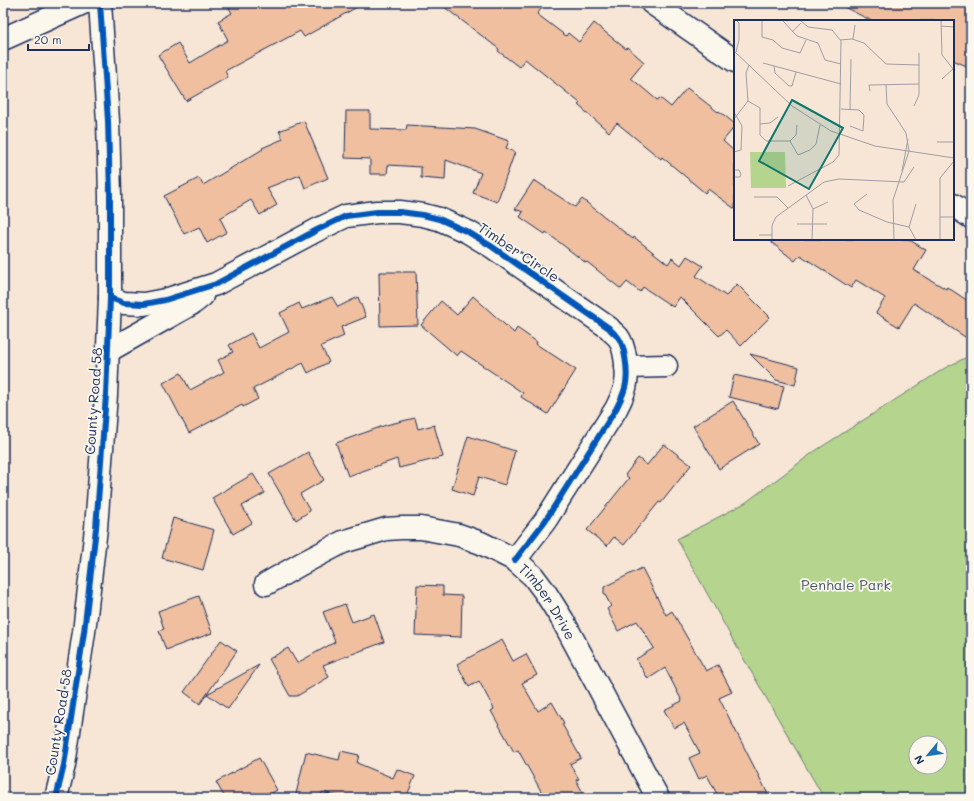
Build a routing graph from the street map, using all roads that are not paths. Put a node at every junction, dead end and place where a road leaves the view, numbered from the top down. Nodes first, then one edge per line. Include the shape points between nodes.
1 (83, 3) edge
2 (100, 3) edge
3 (652, 3) edge
4 (3, 39) edge
5 (734, 60) edge
6 (954, 206) edge
7 (971, 217) edge
8 (216, 284) junction
9 (110, 298) junction
10 (108, 351) junction
11 (666, 366) dead end
12 (626, 367) junction
13 (515, 560) junction
14 (266, 584) dead end
15 (56, 798) edge
16 (658, 798) edge

1 - 4 street
2 - 9 street, County Road 58 via 108,128
3 - 5 street
6 - 7 street
8 - 9 street, Timber Circle via 144,304
8 - 10 street, Timber Circle via 193,303
8 - 12 street, Timber Circle via 346,216 377,212 423,215 468,232 609,328 623,348
9 - 10 street, County Road 58
10 - 15 street, County Road 58 via 96,528 84,632 64,766
11 - 12 street
12 - 13 street, Timber Circle via 623,395 616,409 545,521
13 - 14 street, Timber Drive via 459,535 421,528 401,528 343,542
13 - 16 street, Timber Drive via 545,592 562,619

